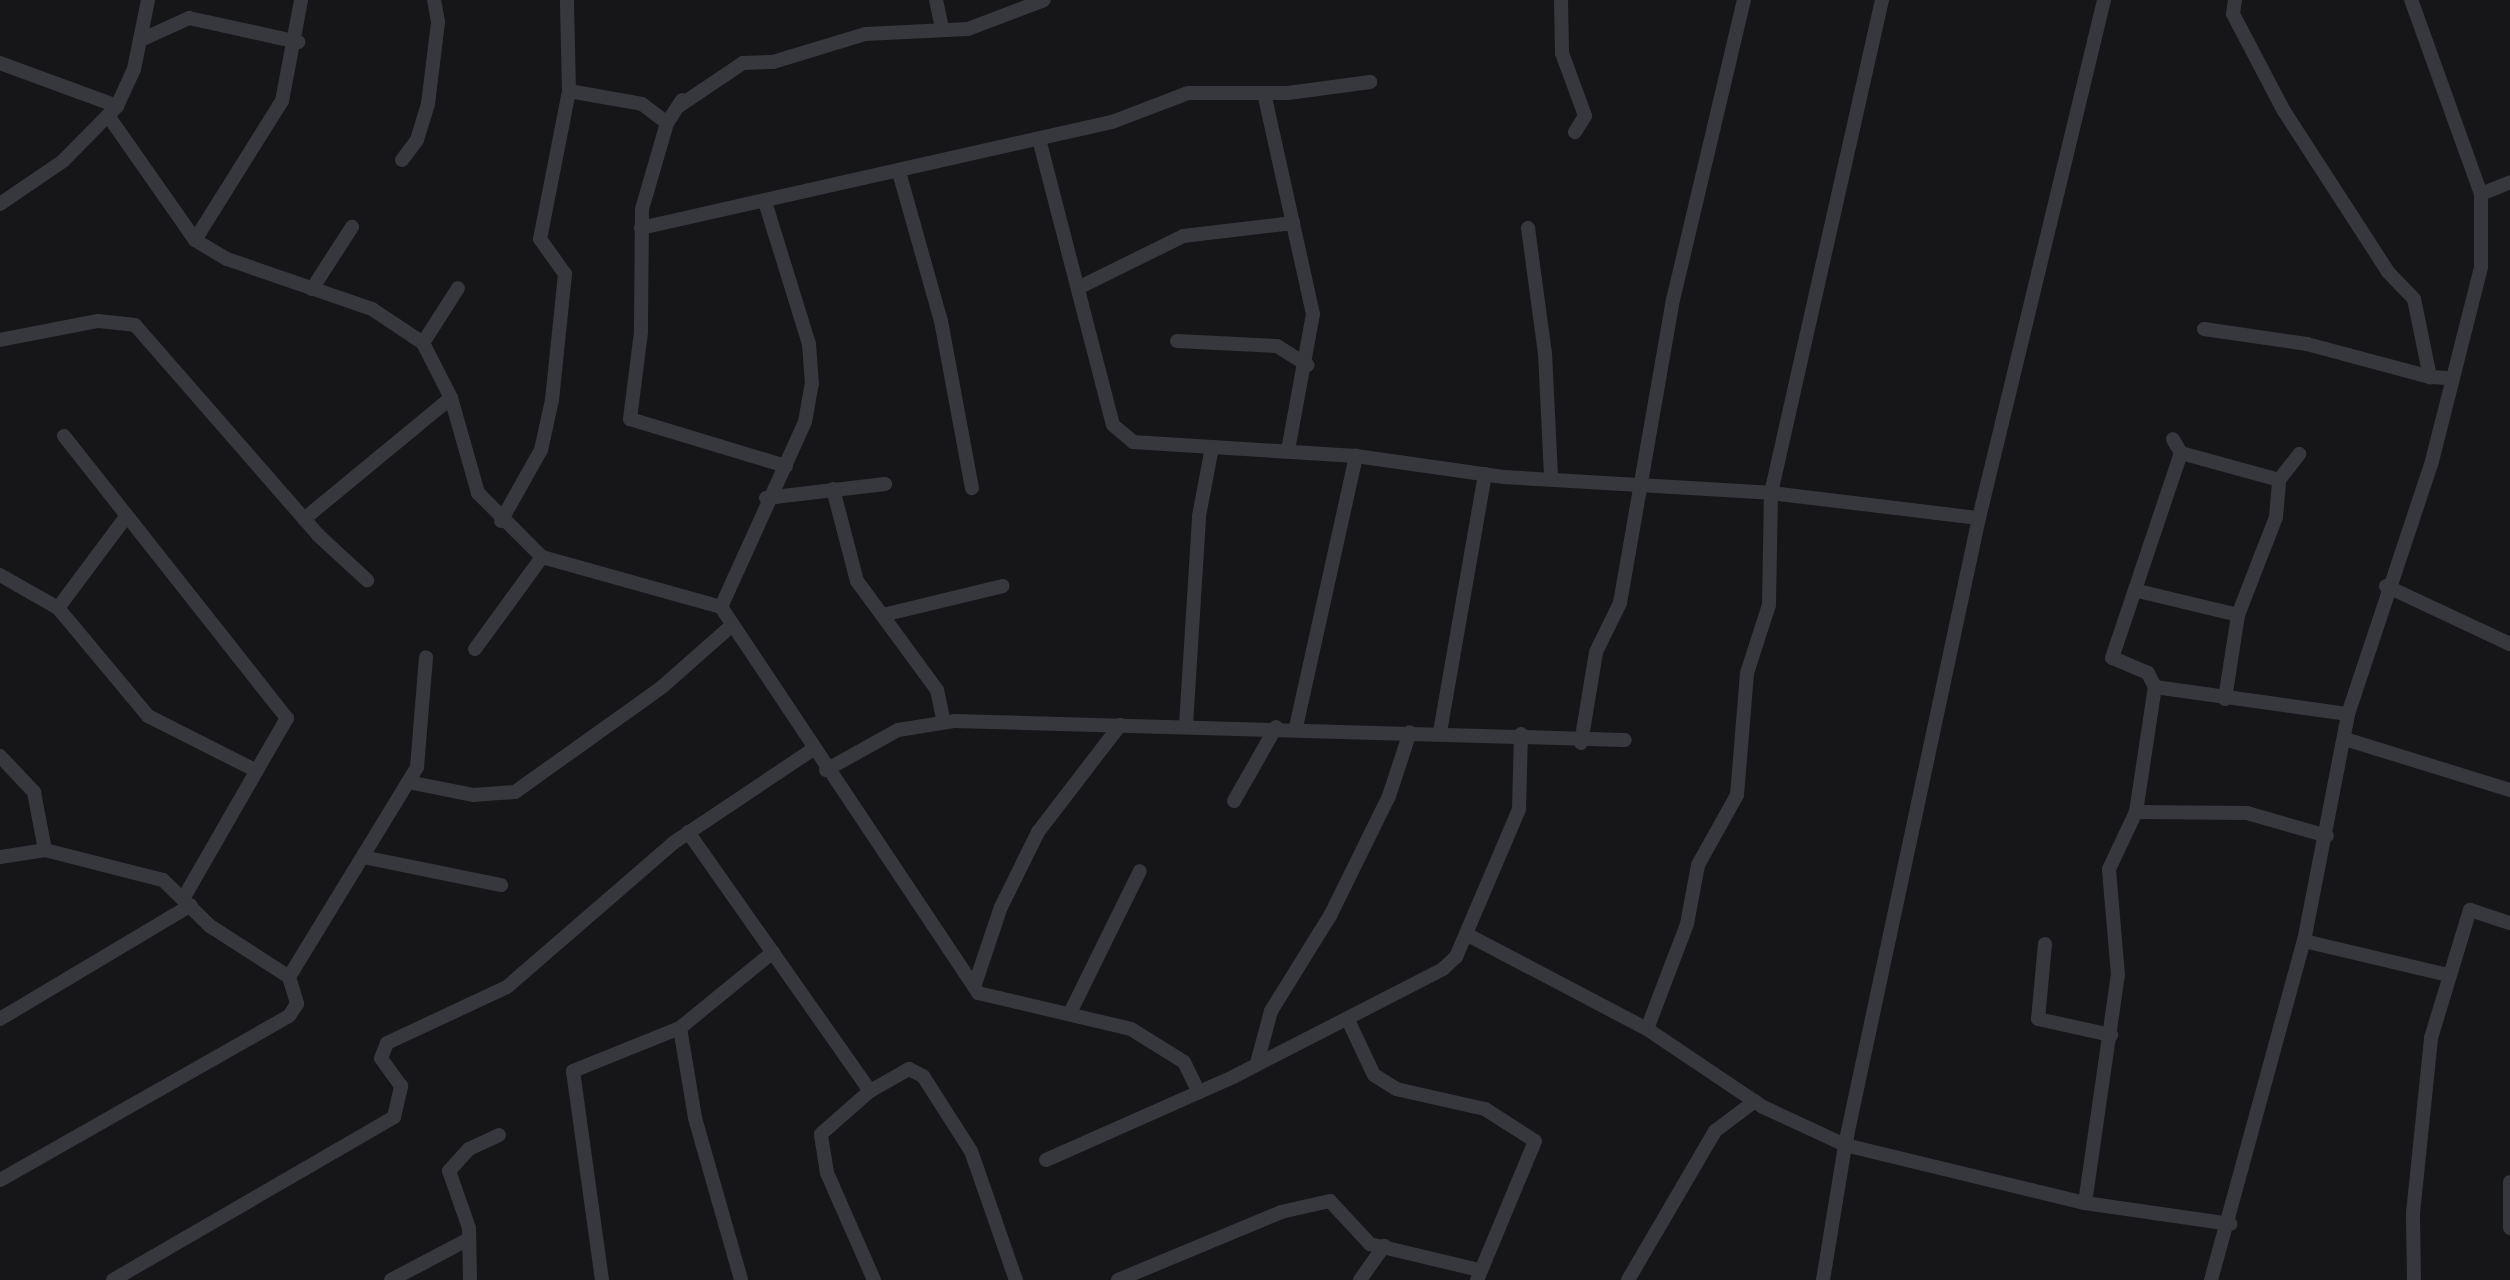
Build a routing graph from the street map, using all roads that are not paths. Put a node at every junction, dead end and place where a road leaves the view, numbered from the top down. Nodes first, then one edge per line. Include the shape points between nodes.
1 (148, 0) edge
2 (301, 0) edge
3 (434, 0) edge
4 (567, 0) edge
5 (936, 0) edge
6 (1044, 0) edge
7 (1561, 0) edge
8 (1744, 0) edge
9 (1882, 0) edge
10 (2104, 0) edge
11 (2235, 0) edge
12 (2411, 0) edge
13 (942, 28) junction
14 (143, 39) junction
15 (298, 42) junction
16 (0, 63) edge
17 (1370, 82) dead end
18 (569, 91) junction
19 (1264, 93) junction
20 (682, 100) junction
21 (642, 104) junction
22 (113, 112) junction
23 (667, 123) junction
24 (1575, 132) dead end
25 (1039, 139) junction
26 (402, 160) dead end
27 (899, 172) junction
28 (2510, 182) edge
29 (2481, 194) junction
30 (765, 202) junction
31 (0, 204) edge
32 (1293, 223) junction
33 (352, 227) dead end
34 (641, 228) junction
35 (1528, 228) dead end
36 (195, 240) junction
37 (458, 288) dead end
38 (1078, 288) junction
39 (312, 289) junction
40 (2204, 329) dead end
41 (0, 340) edge
42 (1177, 341) dead end
43 (423, 343) junction
44 (1307, 365) junction
45 (2430, 377) junction
46 (2448, 378) junction
47 (451, 398) junction
48 (64, 436) dead end
49 (2173, 439) dead end
50 (1212, 447) junction
51 (1288, 450) junction
52 (2181, 453) junction
53 (2299, 454) dead end
54 (1356, 456) junction
55 (786, 466) junction
56 (1485, 474) junction
57 (1551, 477) junction
58 (2279, 480) junction
59 (885, 484) dead end
60 (972, 488) dead end
61 (833, 489) junction
62 (1637, 489) junction
63 (1771, 493) junction
64 (766, 498) junction
65 (125, 518) junction
66 (1979, 518) junction
67 (304, 519) junction
68 (501, 521) junction
69 (542, 557) junction
70 (0, 575) edge
71 (367, 580) dead end
72 (1003, 586) dead end
73 (2386, 586) junction
74 (2138, 591) junction
75 (721, 607) junction
76 (58, 608) junction
77 (883, 615) junction
78 (2238, 615) junction
79 (730, 627) junction
80 (2510, 644) edge
81 (475, 649) dead end
82 (426, 657) dead end
83 (2155, 687) junction
84 (2225, 699) junction
85 (2348, 714) junction
86 (944, 722) junction
87 (1120, 725) junction
88 (1186, 725) junction
89 (1276, 727) junction
90 (1296, 727) junction
91 (1410, 732) junction
92 (1440, 732) junction
93 (1521, 734) junction
94 (2345, 739) junction
95 (1625, 740) dead end
96 (1581, 743) junction
97 (1937, 748) dead end
98 (812, 750) junction
99 (0, 756) edge
100 (255, 770) junction
101 (826, 770) junction
102 (408, 782) junction
103 (2510, 790) edge
104 (1234, 801) dead end
105 (2136, 812) junction
106 (688, 832) junction
107 (2327, 836) junction
108 (45, 850) junction
109 (0, 857) edge
110 (363, 857) junction
111 (1140, 871) dead end
112 (501, 885) dead end
113 (187, 901) junction
114 (2510, 923) edge
115 (1466, 934) junction
116 (2304, 941) junction
117 (2045, 944) dead end
118 (773, 952) junction
119 (2448, 975) junction
120 (289, 977) junction
121 (974, 987) junction
122 (1070, 1013) junction
123 (0, 1019) edge
124 (1348, 1020) junction
125 (680, 1028) junction
126 (1647, 1029) junction
127 (2111, 1035) junction
128 (1257, 1063) junction
129 (870, 1091) junction
130 (1199, 1093) junction
131 (1755, 1101) junction
132 (499, 1135) dead end
133 (1845, 1145) junction
134 (1046, 1160) dead end
135 (0, 1180) edge
136 (2510, 1182) edge
137 (2509, 1201) edge
138 (2085, 1203) junction
139 (2230, 1224) junction
140 (2510, 1228) edge
141 (467, 1240) junction
142 (1384, 1246) junction
143 (1478, 1275) edge
144 (113, 1280) edge
145 (391, 1280) edge
146 (470, 1280) edge
147 (602, 1280) edge
148 (741, 1280) edge
149 (874, 1280) edge
150 (1016, 1280) edge
151 (1118, 1280) edge
152 (1360, 1280) edge
153 (1628, 1280) edge
154 (1823, 1280) edge
155 (2211, 1280) edge
156 (2414, 1280) edge

1 - 14 street
2 - 15 street
3 - 26 street via 428,104
4 - 18 street
5 - 13 street
6 - 13 street via 968,29
7 - 24 street via 1562,53 1585,116
8 - 62 street via 1723,103 1696,187
9 - 63 street
10 - 66 street
11 - 45 street via 2233,14 2284,111 2388,272 2414,299
12 - 29 street
13 - 20 street via 865,34 773,62 743,63
14 - 15 street via 189,18
14 - 22 street
15 - 36 street via 282,101
16 - 22 street
17 - 19 street
18 - 21 street
18 - 68 street via 540,239 565,274 552,400 541,450
19 - 25 street via 1188,93 1159,109
19 - 32 street
20 - 21 street
20 - 23 street
21 - 23 street
22 - 31 street via 63,161
22 - 36 street
23 - 34 street
25 - 27 street
25 - 38 street
27 - 30 street
27 - 60 street via 941,321
28 - 29 street
29 - 46 street via 2477,291
30 - 34 street
30 - 55 street via 812,363 810,404
32 - 38 street via 1183,236
32 - 44 street via 1313,314
33 - 39 street
34 - 55 street via 641,332 630,419
35 - 57 street via 1544,338
36 - 39 street via 227,259
37 - 43 street
38 - 50 street via 1120,435
39 - 43 street via 372,309
40 - 45 street via 2307,344
41 - 67 street via 98,321 135,325
42 - 44 street via 1277,346
43 - 47 street
44 - 51 street
45 - 46 street
46 - 73 street via 2431,465
47 - 67 street
47 - 68 street via 478,493
48 - 65 street
49 - 52 street
50 - 51 street
50 - 88 street via 1199,516
51 - 54 street
52 - 58 street
52 - 74 street
53 - 58 street
54 - 56 street
54 - 90 street
55 - 64 street
56 - 57 street
56 - 92 street
57 - 62 street
58 - 78 street via 2276,517
59 - 61 street
61 - 64 street
61 - 77 street via 847,556
62 - 63 street via 1643,483
62 - 96 street via 1620,603 1596,652
63 - 66 street
63 - 126 street via 1769,605 1747,673 1737,795 1698,865 1687,924
64 - 75 street
65 - 76 street
65 - 100 street via 284,710 281,735
66 - 133 street
67 - 71 street
68 - 69 street
69 - 75 street
69 - 81 street
70 - 76 street
72 - 77 street
73 - 80 street
73 - 85 street
74 - 78 street
74 - 83 street via 2112,658 2148,673
75 - 79 street
76 - 100 street via 148,716
77 - 86 street via 937,690
78 - 84 street
79 - 98 street
79 - 102 street via 662,687 515,792 473,795
82 - 102 street via 417,767
83 - 84 street
83 - 105 street
84 - 85 street
85 - 94 street
86 - 87 street
86 - 101 street via 898,730
87 - 88 street
87 - 121 street via 1038,832 1001,907
88 - 89 street
89 - 90 street
89 - 104 street
90 - 91 street
91 - 92 street
91 - 128 street via 1389,796 1330,916 1271,1011
92 - 93 street
93 - 96 street
93 - 115 street via 1519,809
94 - 103 street
94 - 107 street
95 - 96 street
97 - 133 street
98 - 101 street
98 - 106 street
99 - 108 street via 34,792
100 - 113 street
101 - 121 street
102 - 110 street
105 - 107 street via 2247,813
105 - 127 street via 2109,869 2118,975
106 - 118 street
106 - 144 street via 507,987 387,1043 381,1058 401,1086 394,1117
107 - 116 street
108 - 109 street
108 - 113 street via 153,876
110 - 112 street via 436,878
110 - 120 street
111 - 122 street
113 - 120 street
113 - 123 street
114 - 119 street via 2470,910
115 - 124 street via 1443,969
115 - 126 street
116 - 119 street
116 - 139 street
117 - 127 street via 2038,1019
118 - 125 street
118 - 129 street
119 - 156 street via 2431,1038 2413,1213
120 - 135 street via 297,1004 289,1016
121 - 122 street via 990,999
122 - 130 street via 1154,1040 1184,1062
124 - 128 street
124 - 143 street via 1374,1075 1396,1089 1485,1109 1535,1141
125 - 147 street via 573,1071
125 - 148 street via 695,1118
126 - 131 street
127 - 138 street
128 - 130 street
129 - 149 street via 826,1126 820,1142
129 - 150 street via 901,1070 923,1076 971,1151
130 - 134 street
131 - 133 street
131 - 153 street via 1715,1131
132 - 141 street via 469,1149 449,1171
133 - 138 street
133 - 154 street
136 - 137 street
137 - 140 street
138 - 139 street
139 - 155 street
141 - 145 street
141 - 146 street
142 - 143 street
142 - 151 street via 1358,1234 1330,1201 1312,1203
142 - 152 street

